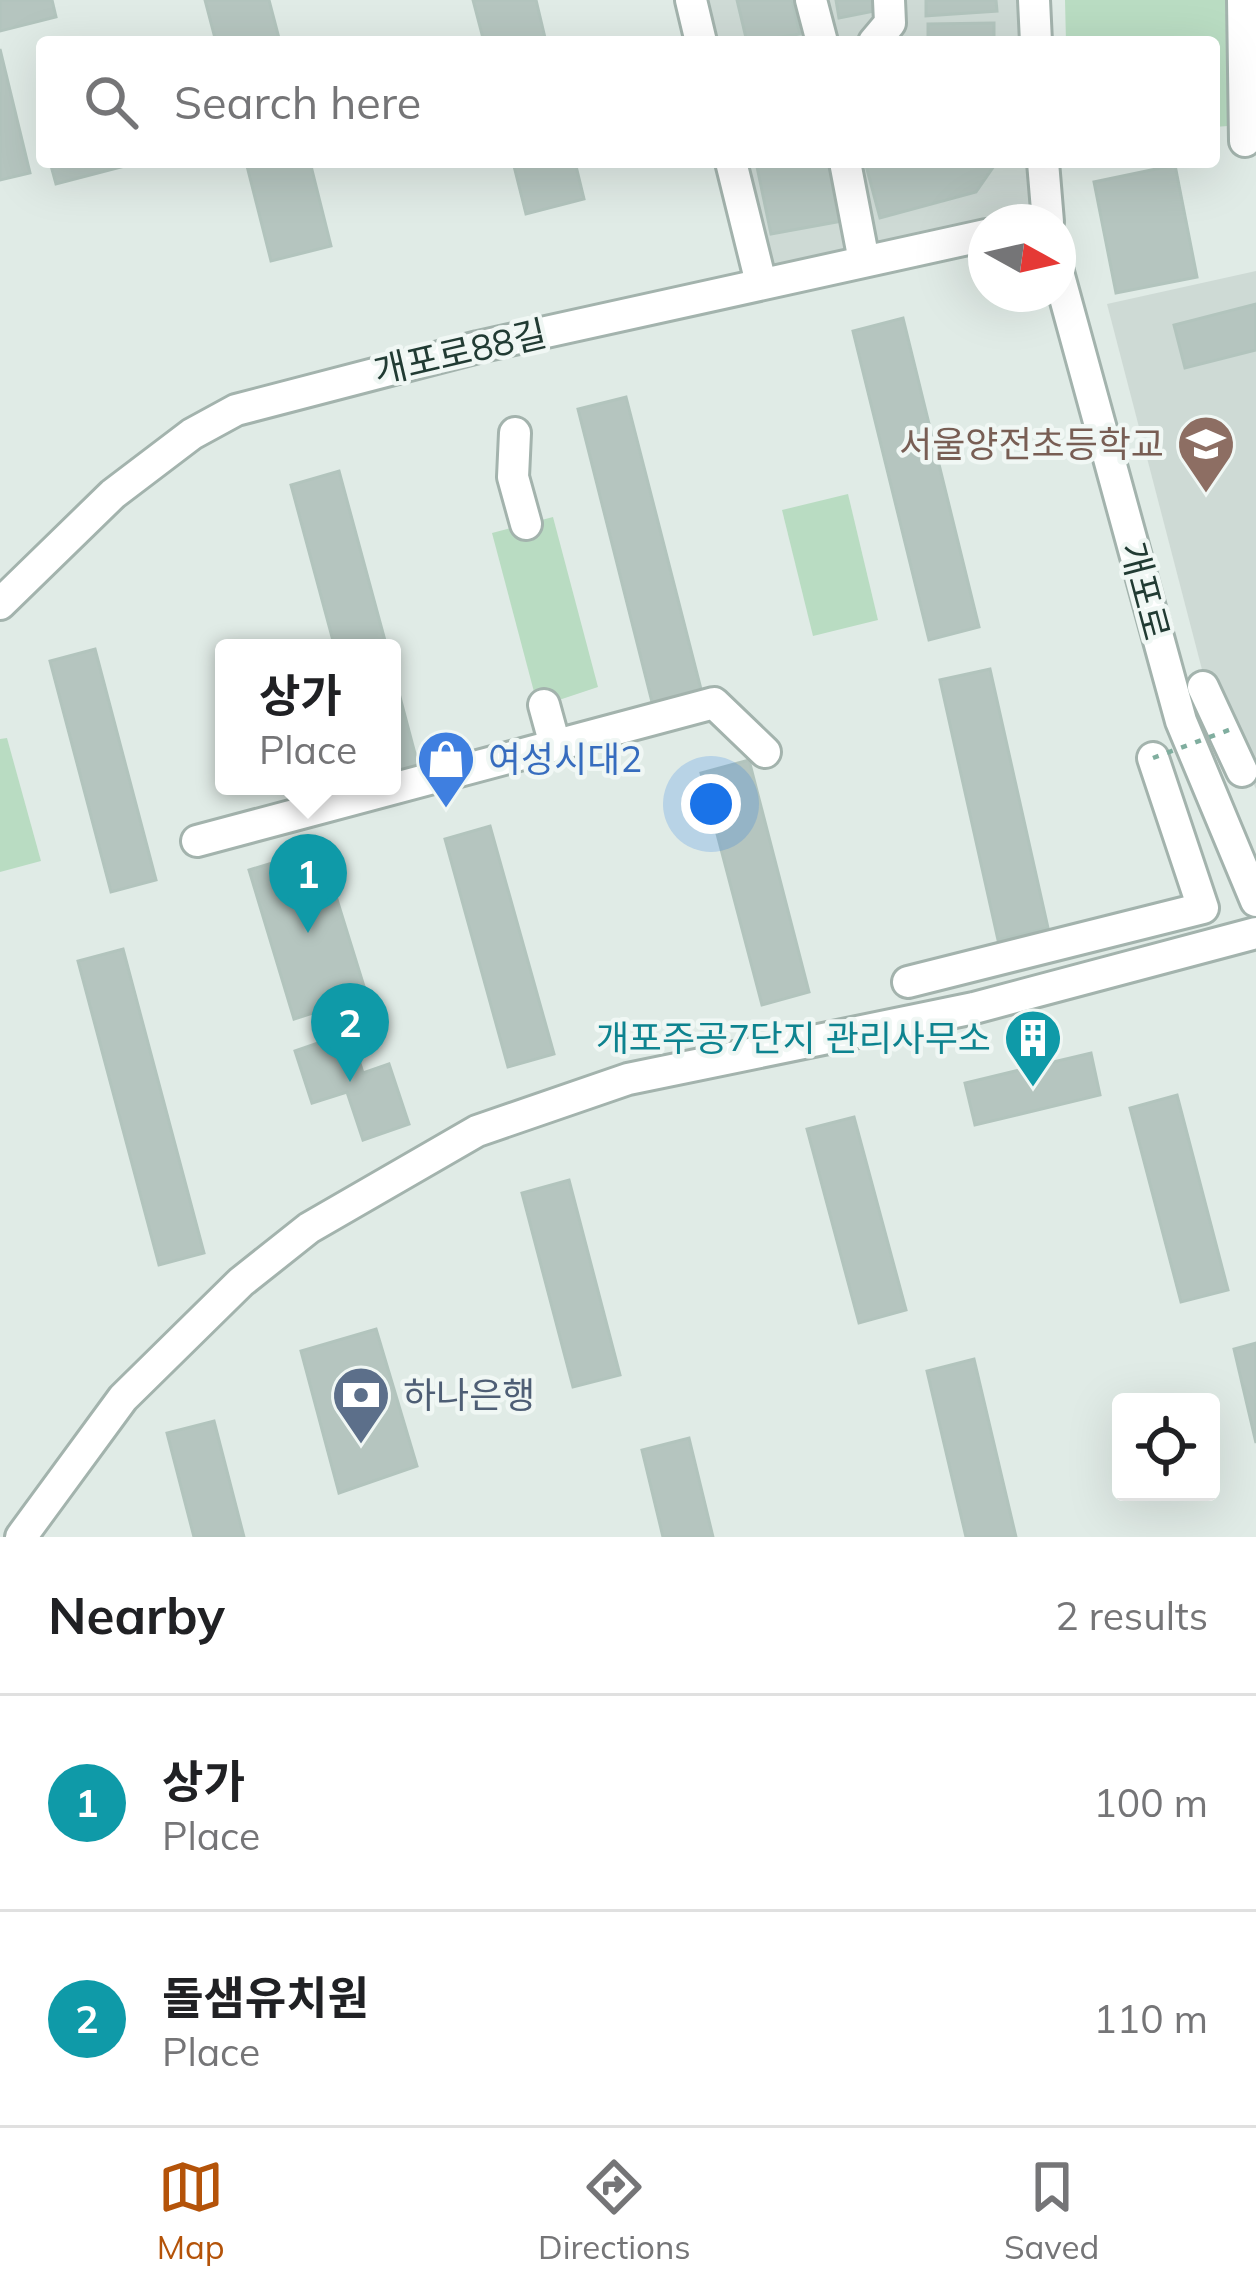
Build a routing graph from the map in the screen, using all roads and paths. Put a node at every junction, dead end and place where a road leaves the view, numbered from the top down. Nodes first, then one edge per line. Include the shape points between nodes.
1 (691, 0) edge
2 (812, 0) edge
3 (889, 0) edge
4 (1034, 0) edge
5 (1243, 0) edge
6 (700, 36) edge
7 (821, 36) edge
8 (879, 36) edge
9 (1036, 36) edge
10 (1245, 141) dead end
11 (732, 168) edge
12 (846, 168) edge
13 (1043, 168) edge
14 (1046, 204) edge
15 (968, 239) edge
16 (864, 261) junction
17 (761, 284) junction
18 (1069, 312) edge
19 (514, 433) dead end
20 (526, 524) dead end
21 (0, 604) edge
22 (1203, 687) dead end
23 (544, 705) dead end
24 (1230, 730) junction
25 (555, 746) junction
26 (765, 752) dead end
27 (1153, 758) joint
28 (1242, 771) dead end
29 (401, 787) edge
30 (370, 795) edge
31 (197, 841) dead end
32 (1256, 901) edge
33 (1256, 933) edge
34 (908, 982) dead end
35 (21, 1537) edge

1 - 6 street
2 - 7 street
3 - 8 street via 890,23
4 - 9 street
5 - 10 street
11 - 17 street
12 - 16 street
13 - 14 street
15 - 16 street, 개포로88길
16 - 17 street, 개포로88길
17 - 21 street, 개포로88길 via 236,410 129,481
18 - 32 street, 개포로 via 1180,721
19 - 20 street via 513,477
22 - 24 street
23 - 25 street
24 - 27 path, bridge
24 - 28 street
25 - 26 street via 714,703
25 - 29 street
27 - 34 street via 1202,908
30 - 31 street
33 - 35 street via 974,1008 628,1078 477,1131 309,1228 242,1282 123,1397

